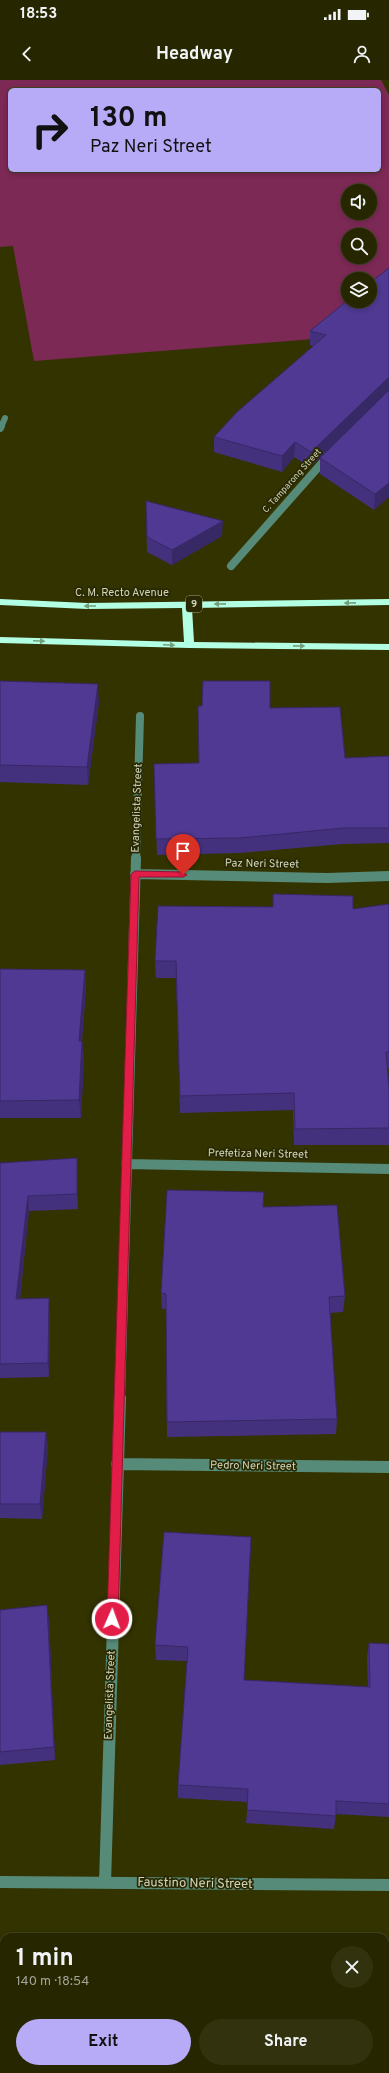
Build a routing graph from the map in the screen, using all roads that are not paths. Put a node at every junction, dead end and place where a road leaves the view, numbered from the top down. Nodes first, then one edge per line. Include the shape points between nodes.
1 (5, 418) dead end
2 (0, 428) edge
3 (336, 448) edge
4 (231, 566) dead end
5 (0, 602) edge
6 (389, 602) edge
7 (187, 604) junction
8 (0, 640) edge
9 (189, 646) junction
10 (389, 647) edge
11 (140, 716) dead end
12 (135, 874) junction
13 (389, 876) edge
14 (126, 1164) junction
15 (389, 1168) edge
16 (117, 1464) junction
17 (389, 1467) edge
18 (0, 1882) edge
19 (105, 1883) junction
20 (389, 1885) edge

1 - 2 street
3 - 4 street, C. Tamparong Street
7 -> 5 highway, C. M. Recto Avenue / 9 via 87,606
6 -> 7 highway, C. M. Recto Avenue / 9
7 - 9 highway
8 -> 9 highway
9 -> 10 highway
11 - 12 street, Evangelista Street
12 - 13 street, Paz Neri Street via 327,878
12 - 14 street, Evangelista Street
14 - 15 street, Prefetiza Neri Street
14 - 16 street, Evangelista Street
16 - 17 street, Pedro Neri Street
16 - 19 street, Evangelista Street
18 - 19 street, Faustino Neri Street
19 - 20 street, Faustino Neri Street

